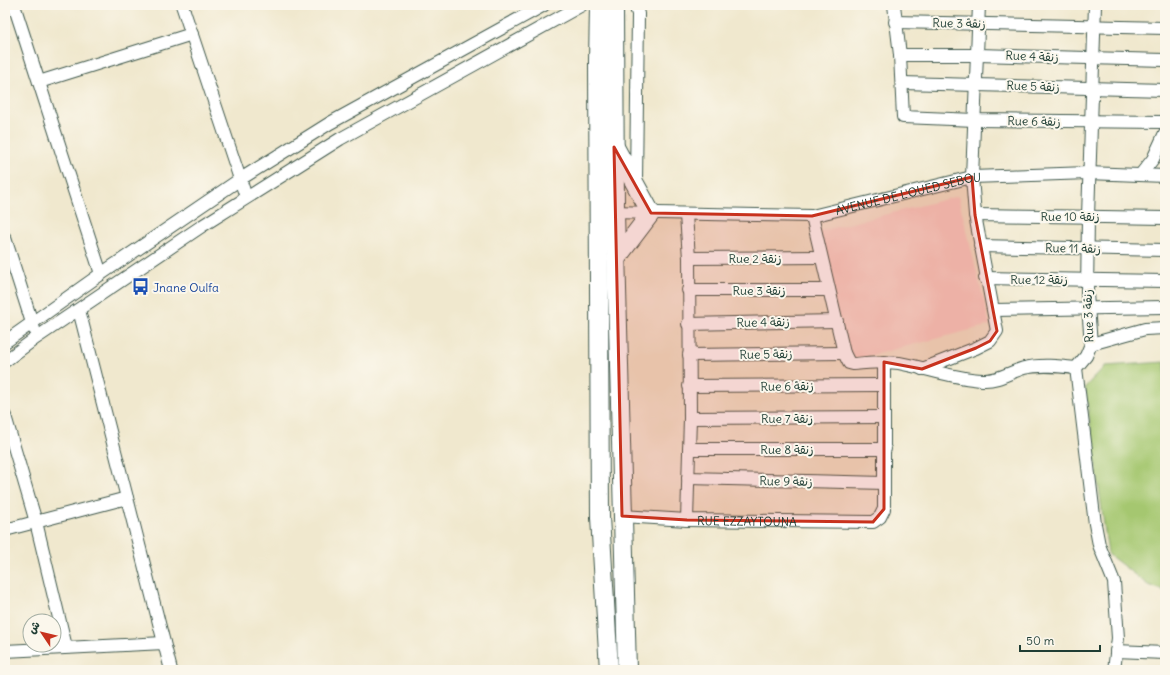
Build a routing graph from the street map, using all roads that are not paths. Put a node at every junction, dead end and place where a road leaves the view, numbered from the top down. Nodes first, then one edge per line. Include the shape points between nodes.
1 (14, 5) edge
2 (182, 5) edge
3 (544, 5) edge
4 (582, 5) edge
5 (600, 5) edge
6 (614, 5) edge
7 (635, 5) edge
8 (894, 5) edge
9 (979, 5) edge
10 (1094, 5) edge
11 (896, 22) junction
12 (978, 23) junction
13 (1094, 25) junction
14 (1165, 28) edge
15 (192, 34) junction
16 (900, 55) junction
17 (978, 55) junction
18 (1092, 58) junction
19 (1165, 60) edge
20 (404, 80) junction
21 (39, 82) junction
22 (902, 83) junction
23 (976, 84) junction
24 (1091, 88) junction
25 (1165, 90) edge
26 (413, 97) junction
27 (975, 120) junction
28 (1091, 121) junction
29 (1165, 122) edge
30 (1165, 133) edge
31 (614, 147) junction
32 (1088, 173) junction
33 (1141, 174) junction
34 (1165, 176) edge
35 (972, 177) junction
36 (239, 180) junction
37 (636, 183) junction
38 (246, 198) junction
39 (606, 212) junction
40 (651, 213) junction
41 (686, 215) junction
42 (975, 215) junction
43 (812, 216) junction
44 (1088, 216) junction
45 (1165, 218) edge
46 (5, 238) edge
47 (980, 246) junction
48 (1088, 248) junction
49 (1165, 250) edge
50 (688, 258) junction
51 (821, 258) junction
52 (616, 259) junction
53 (101, 274) junction
54 (985, 278) junction
55 (1087, 279) junction
56 (1165, 281) edge
57 (688, 290) junction
58 (829, 290) junction
59 (1164, 307) dead end
60 (1088, 309) junction
61 (79, 310) junction
62 (994, 310) junction
63 (837, 321) junction
64 (32, 322) junction
65 (688, 324) junction
66 (1165, 328) edge
67 (36, 338) junction
68 (5, 342) edge
69 (1091, 344) junction
70 (844, 353) junction
71 (689, 355) junction
72 (5, 362) edge
73 (884, 362) junction
74 (1076, 368) junction
75 (922, 369) junction
76 (884, 385) junction
77 (689, 386) junction
78 (5, 416) edge
79 (884, 417) junction
80 (690, 418) junction
81 (689, 449) junction
82 (885, 449) junction
83 (688, 478) junction
84 (884, 483) junction
85 (127, 498) junction
86 (622, 516) junction
87 (687, 520) junction
88 (36, 522) junction
89 (5, 530) edge
90 (164, 643) junction
91 (66, 647) junction
92 (5, 651) edge
93 (1116, 652) junction
94 (1165, 653) edge
95 (171, 670) edge
96 (609, 670) edge
97 (627, 670) edge
98 (1114, 670) edge

1 - 21 street
2 - 15 street
3 - 20 street
4 - 26 street
5 - 39 highway via 598,62
6 - 31 highway
7 - 37 street via 638,14
8 - 11 street
9 - 12 street
10 - 13 street, Rue 3 زنقة
11 - 12 street, Rue 3 زنقة
11 - 16 street
12 - 13 street, Rue 3 زنقة
12 - 17 street
13 - 14 street, Rue 3 زنقة
13 - 18 street, Rue 3 زنقة
15 - 21 street
15 - 36 street
16 - 17 street, Rue 4 زنقة
16 - 22 street
17 - 18 street, Rue 4 زنقة
17 - 23 street
18 - 19 street, Rue 4 زنقة
18 - 24 street, Rue 3 زنقة
20 - 26 street
20 - 36 street via 330,122
21 - 53 street
22 - 23 street, Rue 5 زنقة
22 - 27 street, Rue 6 زنقة via 903,117
23 - 24 street, Rue 5 زنقة
23 - 27 street
24 - 25 street, Rue 5 زنقة
24 - 28 street, Rue 3 زنقة
26 - 38 street
27 - 28 street, Rue 6 زنقة
27 - 35 street
28 - 29 street, Rue 6 زنقة
28 - 32 street, Rue 3 زنقة
30 - 33 street via 1153,159
31 - 37 highway
31 - 39 highway
32 - 33 street, AVENUE DE L'OUED SEBOU
32 - 35 street, AVENUE DE L'OUED SEBOU
32 - 44 street, Rue 3 زنقة
33 - 34 street, AVENUE DE L'OUED SEBOU
35 - 42 street
35 - 43 street, AVENUE DE L'OUED SEBOU
36 - 38 street
36 - 53 street
37 - 40 highway
38 - 61 street
39 - 40 street, AVENUE DE L'OUED SEBOU
39 - 52 highway
39 - 96 highway via 600,517
40 - 41 street, AVENUE DE L'OUED SEBOU
40 - 52 highway
41 - 43 street, AVENUE DE L'OUED SEBOU
41 - 50 street
42 - 44 street, Rue 10 زنقة
42 - 47 street
43 - 51 street
44 - 45 street, Rue 10 زنقة
44 - 48 street, Rue 3 زنقة
46 - 64 street
47 - 48 street, Rue 11 زنقة
47 - 54 street
48 - 49 street, Rue 11 زنقة
48 - 55 street, Rue 3 زنقة
50 - 51 street, Rue 2 زنقة
50 - 57 street
51 - 58 street
52 - 86 highway
53 - 64 street
54 - 55 street, Rue 12 زنقة
54 - 62 street
55 - 56 street, Rue 12 زنقة
55 - 60 street, Rue 3 زنقة
57 - 58 street, Rue 3 زنقة
57 - 65 street
58 - 63 street
59 - 60 street
60 - 62 street
60 - 69 street, Rue 3 زنقة
61 - 67 street
61 - 85 street
62 - 75 street via 996,331 990,341
63 - 65 street, Rue 4 زنقة
63 - 70 street
64 - 67 street
64 - 68 street
65 - 71 street
66 - 69 street via 1145,329
67 - 72 street
69 - 74 street, Rue 3 زنقة via 1086,356
70 - 71 street, Rue 5 زنقة
70 - 73 street via 846,360 853,364
71 - 77 street
73 - 75 street
73 - 76 street
74 - 75 street via 1024,368 985,380
74 - 93 street via 1095,524 1099,545 1114,582 1118,638
76 - 77 street, Rue 6 زنقة
76 - 79 street
77 - 80 street
78 - 88 street
79 - 80 street, Rue 7 زنقة
79 - 82 street
80 - 81 street
81 - 82 street, Rue 8 زنقة
81 - 83 street
82 - 84 street
83 - 84 street, Rue 9 زنقة
83 - 87 street
84 - 87 street, RUE EZZAYTOUNA via 884,509 880,517 873,522
85 - 88 street
85 - 90 street
86 - 87 street, RUE EZZAYTOUNA
86 - 97 highway
88 - 89 street
88 - 91 street
90 - 91 street
90 - 95 street
91 - 92 street
93 - 94 street
93 - 98 street

